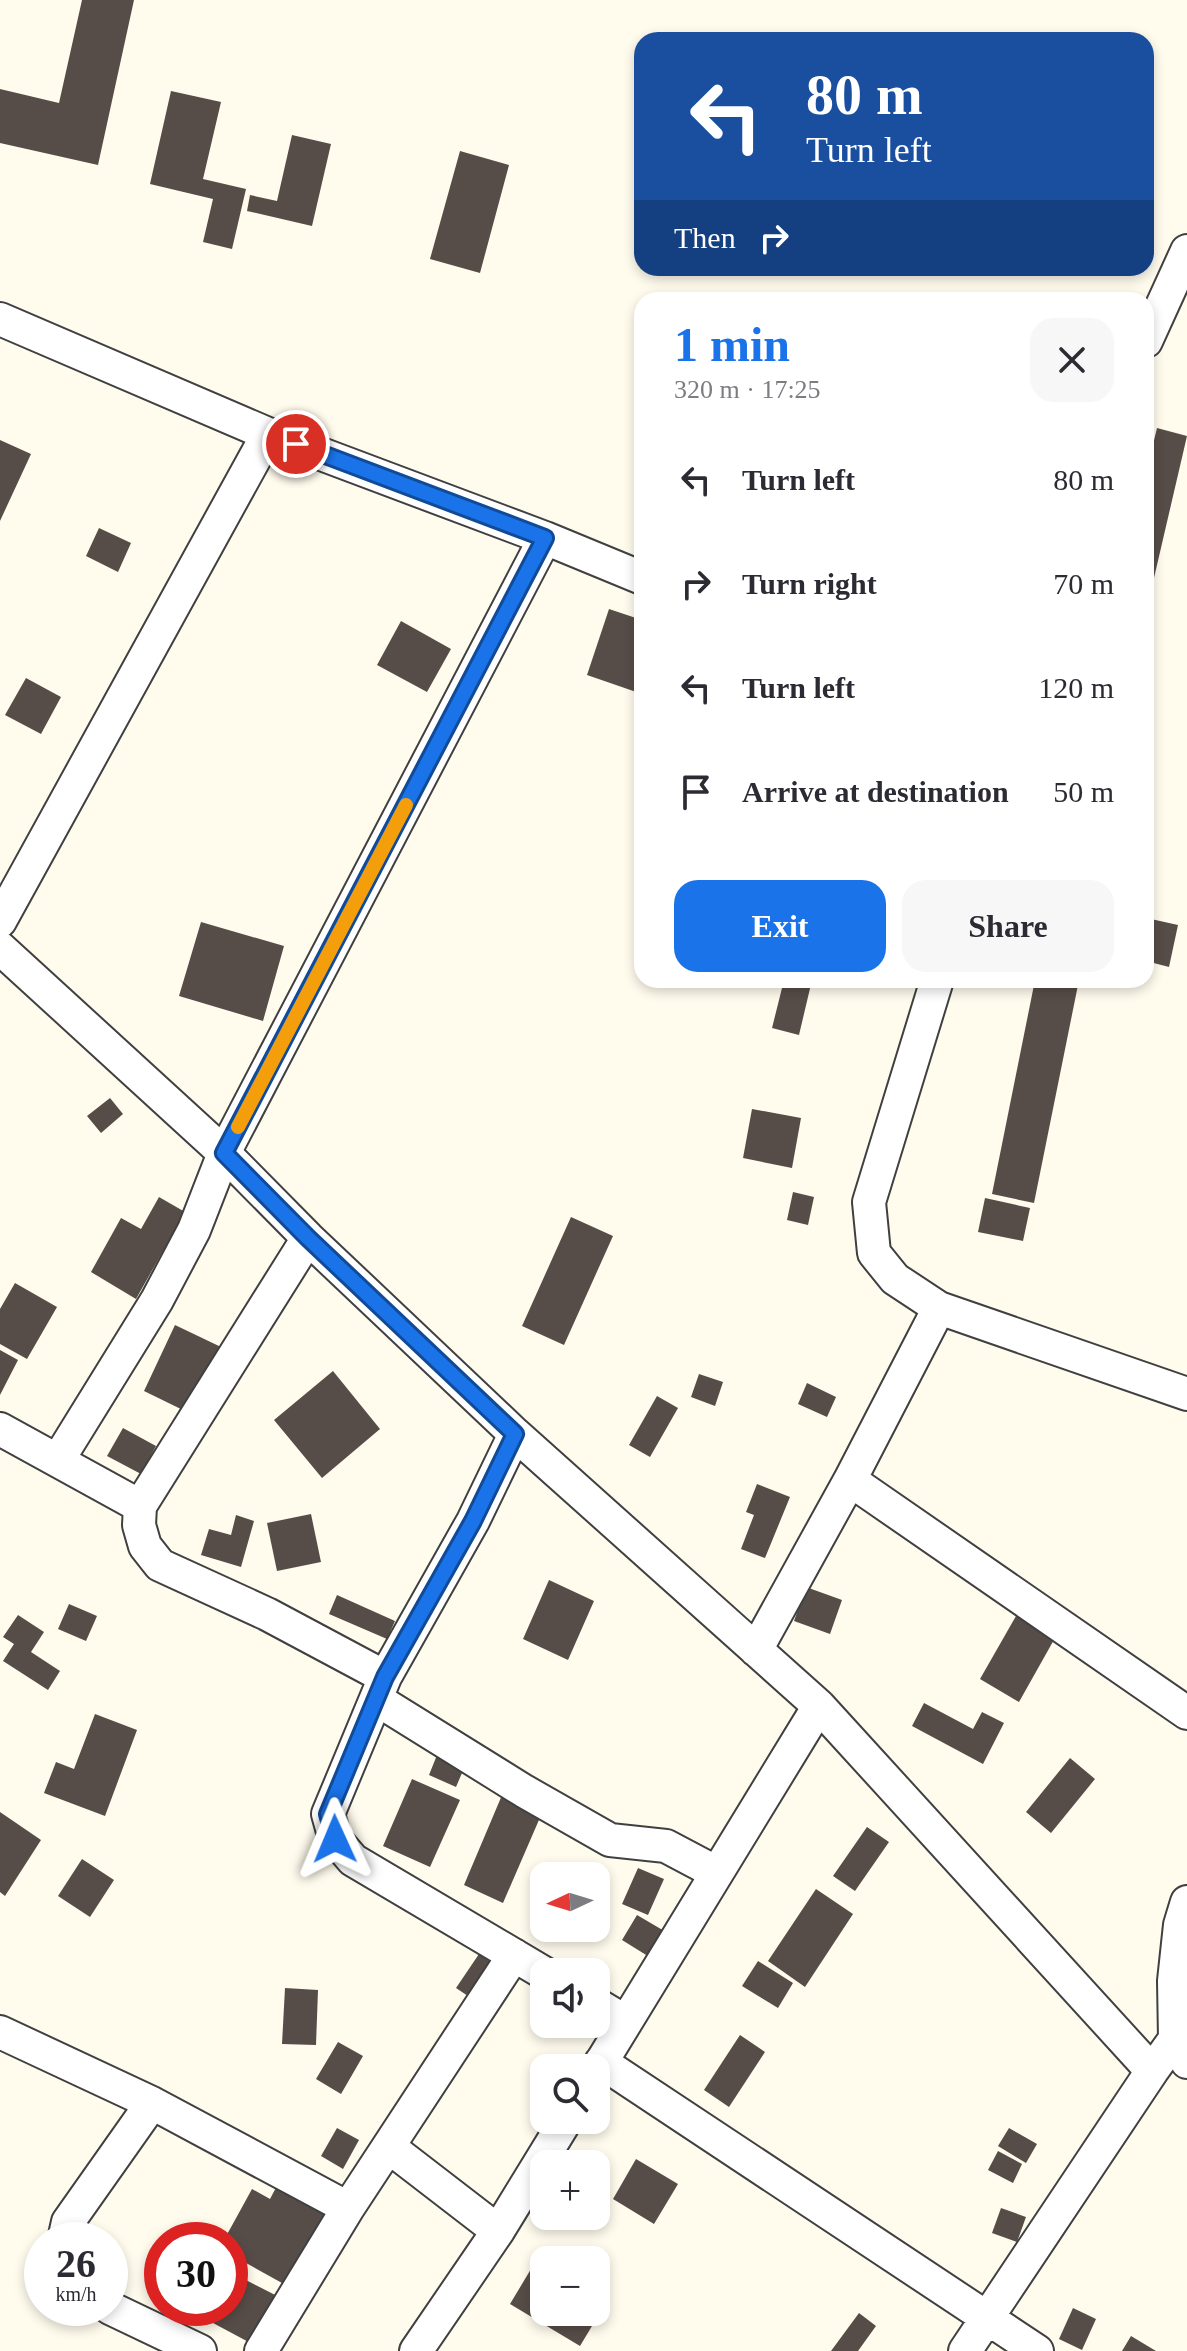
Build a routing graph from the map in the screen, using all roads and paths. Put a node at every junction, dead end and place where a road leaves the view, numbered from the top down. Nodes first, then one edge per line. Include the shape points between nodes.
1 (1187, 251) edge
2 (0, 319) edge
3 (1154, 323) edge
4 (268, 434) junction
5 (545, 538) junction
6 (634, 575) edge
7 (0, 921) edge
8 (0, 948) edge
9 (935, 988) edge
10 (224, 1153) junction
11 (308, 1238) junction
12 (939, 1308) junction
13 (1187, 1394) edge
14 (0, 1429) edge
15 (515, 1434) junction
16 (58, 1460) junction
17 (850, 1480) junction
18 (140, 1506) junction
19 (756, 1650) junction
20 (380, 1688) junction
21 (819, 1706) junction
22 (1187, 1713) edge
23 (717, 1873) junction
24 (1187, 1902) edge
25 (514, 1955) junction
26 (530, 1965) edge
27 (610, 2012) edge
28 (626, 2022) junction
29 (0, 2032) edge
30 (1181, 2051) edge
31 (607, 2054) edge
32 (1152, 2071) junction
33 (610, 2074) edge
34 (152, 2103) junction
35 (557, 2134) edge
36 (389, 2147) junction
37 (348, 2208) junction
38 (68, 2222) edge
39 (498, 2231) junction
40 (128, 2317) edge
41 (989, 2319) junction
42 (200, 2351) edge
43 (261, 2351) edge
44 (416, 2351) edge
45 (965, 2351) edge
46 (1037, 2351) edge

1 - 3 street
2 - 4 street
4 - 5 street
4 - 7 street
5 - 6 street
5 - 10 street
8 - 10 street
9 - 12 street via 869,1202 874,1253 895,1279
10 - 11 street
10 - 16 street via 194,1230 164,1286
11 - 15 street
11 - 18 street
12 - 13 street
12 - 17 street
14 - 16 street
15 - 19 street
15 - 20 street
16 - 18 street
17 - 19 street
17 - 22 street
18 - 20 street via 145,1546 160,1565 267,1614
19 - 21 street
20 - 23 street via 524,1791 610,1840 666,1846
20 - 25 street via 328,1814 335,1839 353,1860
21 - 23 street
21 - 32 street
23 - 28 street
24 - 30 street via 1174,1981
25 - 26 street
25 - 36 street
27 - 28 street
28 - 31 street
29 - 34 street
30 - 32 street
32 - 41 street
33 - 41 street
34 - 37 street
34 - 38 street
35 - 39 street
36 - 37 street
36 - 39 street
37 - 43 street
39 - 44 street
40 - 42 street
41 - 45 street
41 - 46 street

